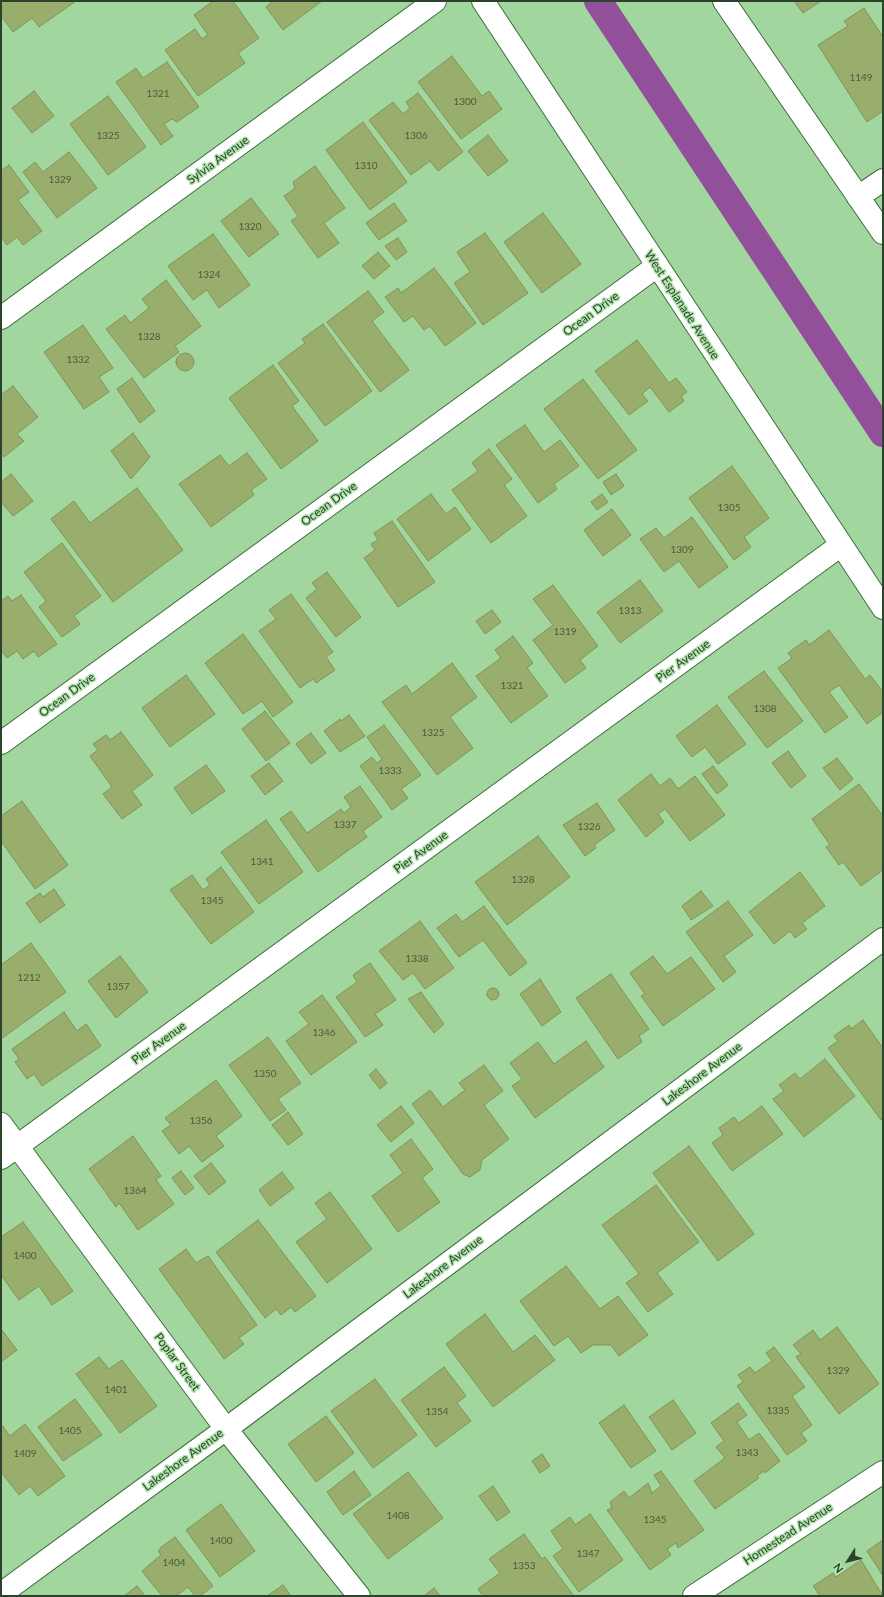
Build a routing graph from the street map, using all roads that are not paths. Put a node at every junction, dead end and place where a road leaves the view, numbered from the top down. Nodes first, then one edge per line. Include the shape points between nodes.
1 (435, 1) edge
2 (482, 1) edge
3 (724, 1) edge
4 (883, 180) edge
5 (858, 197) junction
6 (883, 234) edge
7 (657, 266) junction
8 (1, 318) edge
9 (842, 545) junction
10 (883, 608) edge
11 (1, 743) edge
12 (883, 939) edge
13 (1, 1124) edge
14 (9, 1152) edge
15 (226, 1429) junction
16 (883, 1472) edge
17 (1, 1594) edge
18 (359, 1596) edge
19 (694, 1596) edge

1 - 8 street, Sylvia Avenue
2 - 7 street, West Esplanade Avenue
3 - 5 street
4 - 5 street
5 - 6 street
7 - 9 street, West Esplanade Avenue
7 - 11 street, Ocean Drive
9 - 10 street, West Esplanade Avenue
9 - 14 street, Pier Avenue
12 - 15 street, Lakeshore Avenue
13 - 14 street, Poplar Street
14 - 15 street, Poplar Street
15 - 17 street, Lakeshore Avenue
15 - 18 street, Poplar Street
16 - 19 street, Homestead Avenue

